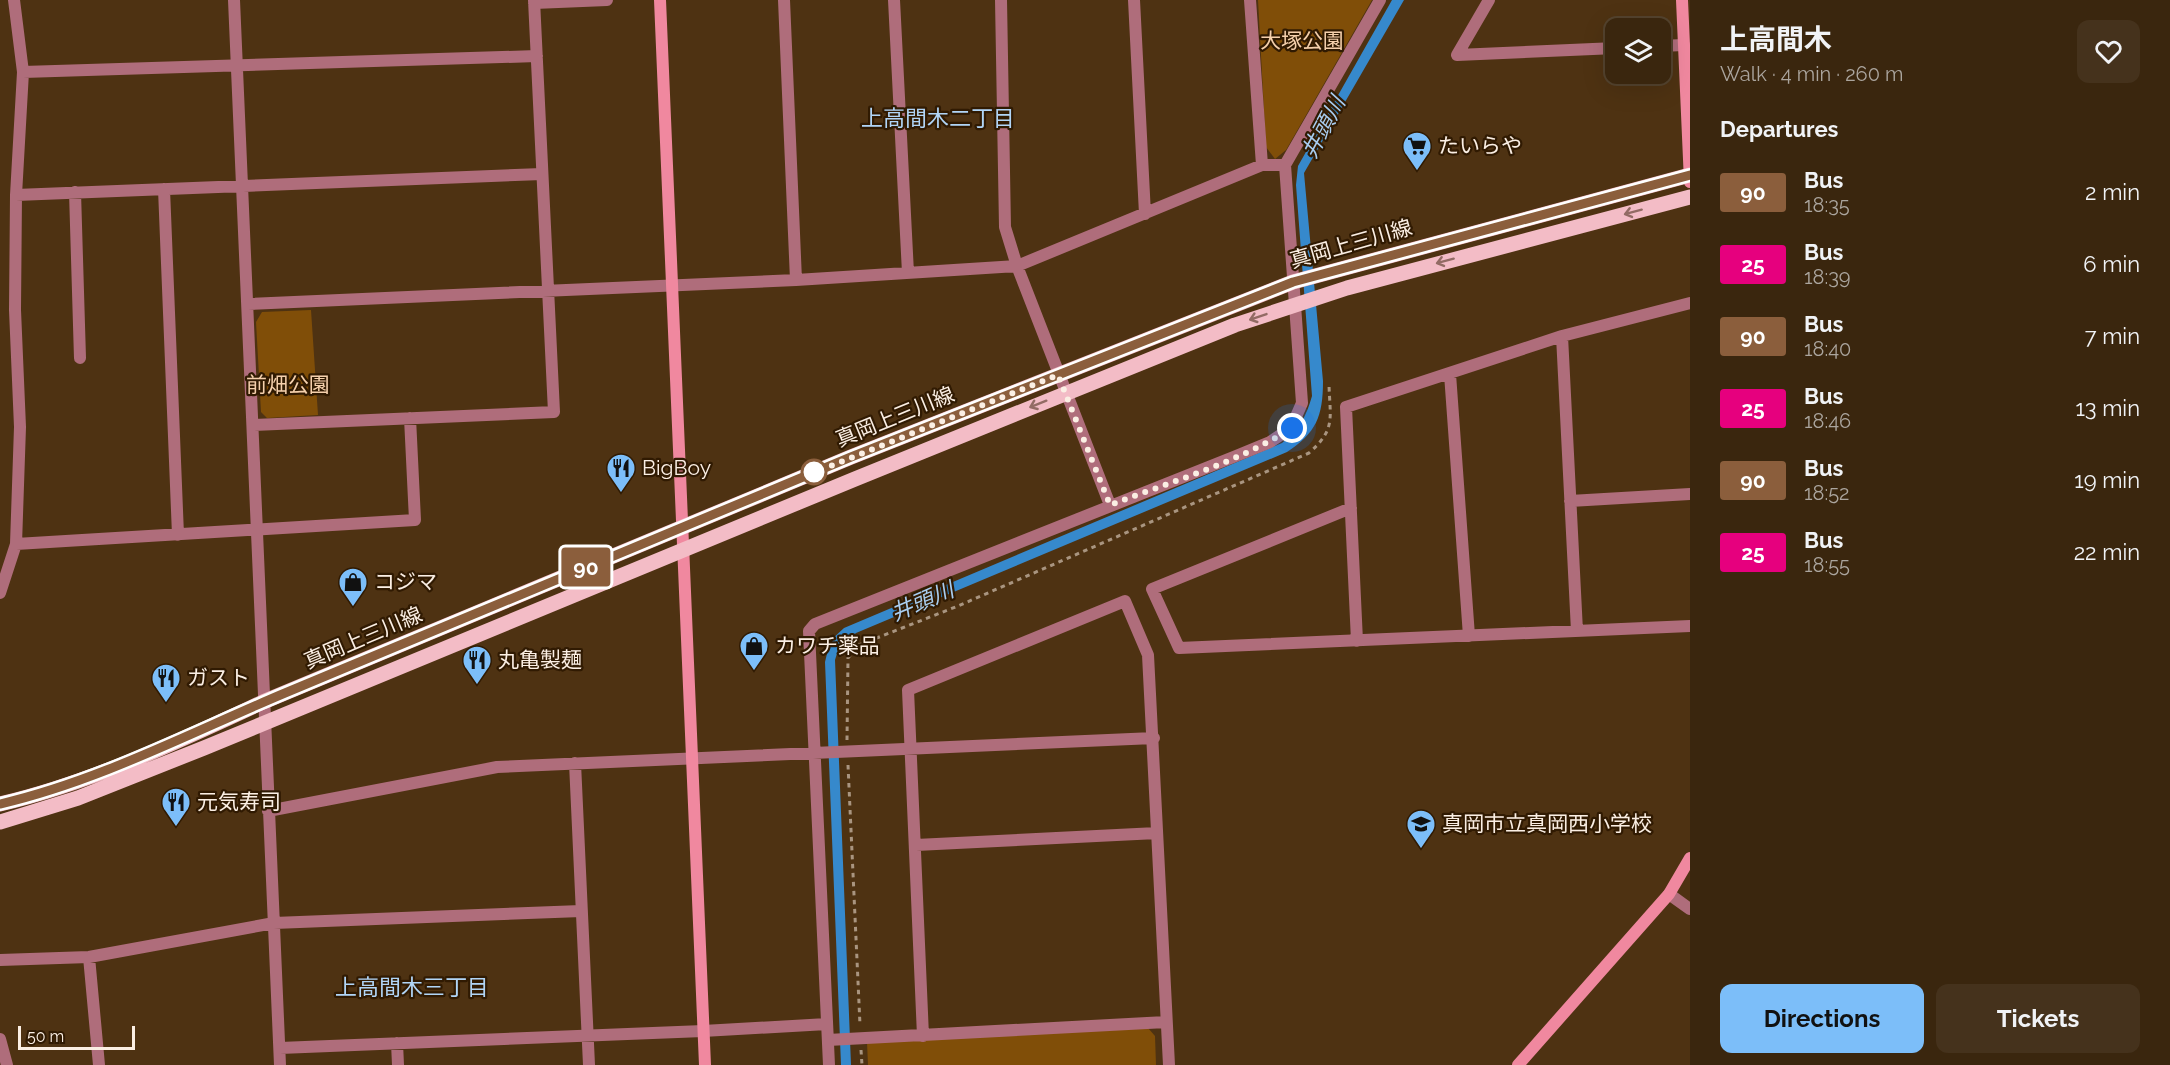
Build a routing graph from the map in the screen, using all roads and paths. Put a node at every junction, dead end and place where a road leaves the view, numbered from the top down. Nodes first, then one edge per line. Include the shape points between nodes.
1 (14, 0) edge
2 (234, 0) edge
3 (607, 0) edge
4 (660, 0) edge
5 (784, 0) edge
6 (894, 0) edge
7 (1001, 0) edge
8 (1134, 0) edge
9 (1250, 0) edge
10 (1380, 0) edge
11 (1489, 0) edge
12 (1682, 0) edge
13 (534, 1) edge
14 (1684, 45) junction
15 (1671, 46) edge
16 (1605, 48) edge
17 (537, 56) junction
18 (237, 66) junction
19 (23, 72) junction
20 (1688, 106) edge
21 (1262, 165) junction
22 (1285, 165) junction
23 (542, 174) junction
24 (1690, 175) edge
25 (1690, 183) edge
26 (243, 186) junction
27 (164, 189) junction
28 (75, 192) junction
29 (16, 195) junction
30 (1690, 197) edge
31 (1144, 214) junction
32 (1017, 266) junction
33 (908, 273) junction
34 (796, 280) junction
35 (1293, 282) junction
36 (673, 286) junction
37 (547, 292) junction
38 (1690, 303) edge
39 (248, 304) junction
40 (1294, 304) junction
41 (1562, 336) junction
42 (80, 358) dead end
43 (1450, 374) junction
44 (1058, 375) junction
45 (1329, 385) dead end
46 (1064, 393) junction
47 (410, 418) junction
48 (253, 425) junction
49 (1690, 494) edge
50 (1570, 501) junction
51 (1110, 505) junction
52 (1351, 508) junction
53 (681, 527) junction
54 (257, 531) junction
55 (178, 535) junction
56 (16, 544) junction
57 (682, 549) junction
58 (0, 593) edge
59 (1690, 626) edge
60 (1577, 631) junction
61 (1468, 636) junction
62 (1357, 641) junction
63 (263, 702) junction
64 (266, 721) junction
65 (1154, 738) junction
66 (910, 748) junction
67 (847, 751) junction
68 (814, 752) junction
69 (692, 757) junction
70 (575, 763) junction
71 (0, 804) edge
72 (268, 811) junction
73 (0, 822) edge
74 (1157, 833) junction
75 (916, 845) junction
76 (1690, 858) edge
77 (1669, 894) junction
78 (1690, 909) edge
79 (581, 911) junction
80 (274, 923) junction
81 (89, 957) junction
82 (0, 960) edge
83 (1166, 1022) junction
84 (827, 1024) junction
85 (703, 1031) junction
86 (588, 1035) junction
87 (923, 1036) junction
88 (861, 1038) junction
89 (0, 1040) edge
90 (828, 1041) junction
91 (397, 1043) junction
92 (280, 1047) junction
93 (7, 1065) edge
94 (99, 1065) edge
95 (280, 1065) edge
96 (398, 1065) edge
97 (589, 1065) edge
98 (705, 1065) edge
99 (829, 1065) edge
100 (1168, 1065) edge
101 (1518, 1065) edge

1 - 19 street
2 - 18 street
3 - 13 street
4 - 36 street
5 - 34 street
6 - 33 street
7 - 32 street via 1005,227
8 - 31 street
9 - 21 street
10 - 22 street
11 - 16 street via 1457,55
12 - 14 street
13 - 17 street
14 - 15 street
14 - 20 street
17 - 18 street
17 - 23 street
18 - 19 street
18 - 26 street
19 - 29 street
20 - 24 street
21 - 22 street
21 - 31 street
22 - 35 street
23 - 26 street
23 - 37 street
24 - 25 street
24 - 35 main road, 真岡上三川線
26 - 27 street
26 - 39 street
27 - 28 street
27 - 55 street
28 - 29 street
28 - 42 street
29 - 56 street via 20,428
30 -> 40 main road, 真岡上三川線
31 - 32 street
32 - 33 street
32 - 44 street
33 - 34 street
34 - 36 street
35 - 40 street
35 - 44 main road, 真岡上三川線
36 - 37 street
36 - 53 street
37 - 39 street
37 - 47 street via 554,412
38 - 41 street
39 - 48 street
40 -> 46 main road, 真岡上三川線
40 - 51 street via 1302,403 1292,428 1270,442
41 - 43 street
41 - 50 street
43 - 52 street via 1346,407
43 - 61 street
44 - 46 street
44 - 53 main road, 真岡上三川線
45 - 67 path via 1326,437 1309,453 859,645 848,658
46 - 51 street
46 -> 57 main road, 真岡上三川線
47 - 48 street
47 - 54 street via 415,520
48 - 54 street
49 - 50 street
50 - 60 street
51 - 68 street via 815,624 809,631
52 - 62 street
52 - 62 street via 1152,589 1179,648
53 - 57 street
53 - 63 main road, 真岡上三川線
54 - 55 street
54 - 63 street
55 - 56 street
56 - 58 street
57 - 64 main road, 真岡上三川線
57 - 69 street
59 - 60 street
60 - 61 street
61 - 62 street
63 - 64 street
63 - 71 main road, 真岡上三川線 via 74,781
64 - 72 street
64 - 73 main road, 真岡上三川線 via 78,798
65 - 66 street
65 - 66 street via 1148,655 1125,601 908,690
65 - 74 street
66 - 67 street
66 - 75 street
67 - 68 street
67 - 88 path
68 - 69 street
68 - 84 street
69 - 70 street
69 - 85 street
70 - 72 street via 497,766
70 - 79 street
72 - 80 street
74 - 75 street
74 - 83 street
75 - 87 street
76 - 77 street
77 - 78 street
77 - 101 street
79 - 80 street
79 - 86 street
80 - 81 street
80 - 92 street
81 - 82 street
81 - 94 street
83 - 87 street
83 - 100 street
84 - 85 street
84 - 90 street
85 - 86 street
85 - 98 street
86 - 91 street
86 - 97 street
87 - 88 street
88 - 90 street
89 - 93 street
90 - 99 street
91 - 92 street
91 - 96 street
92 - 95 street

